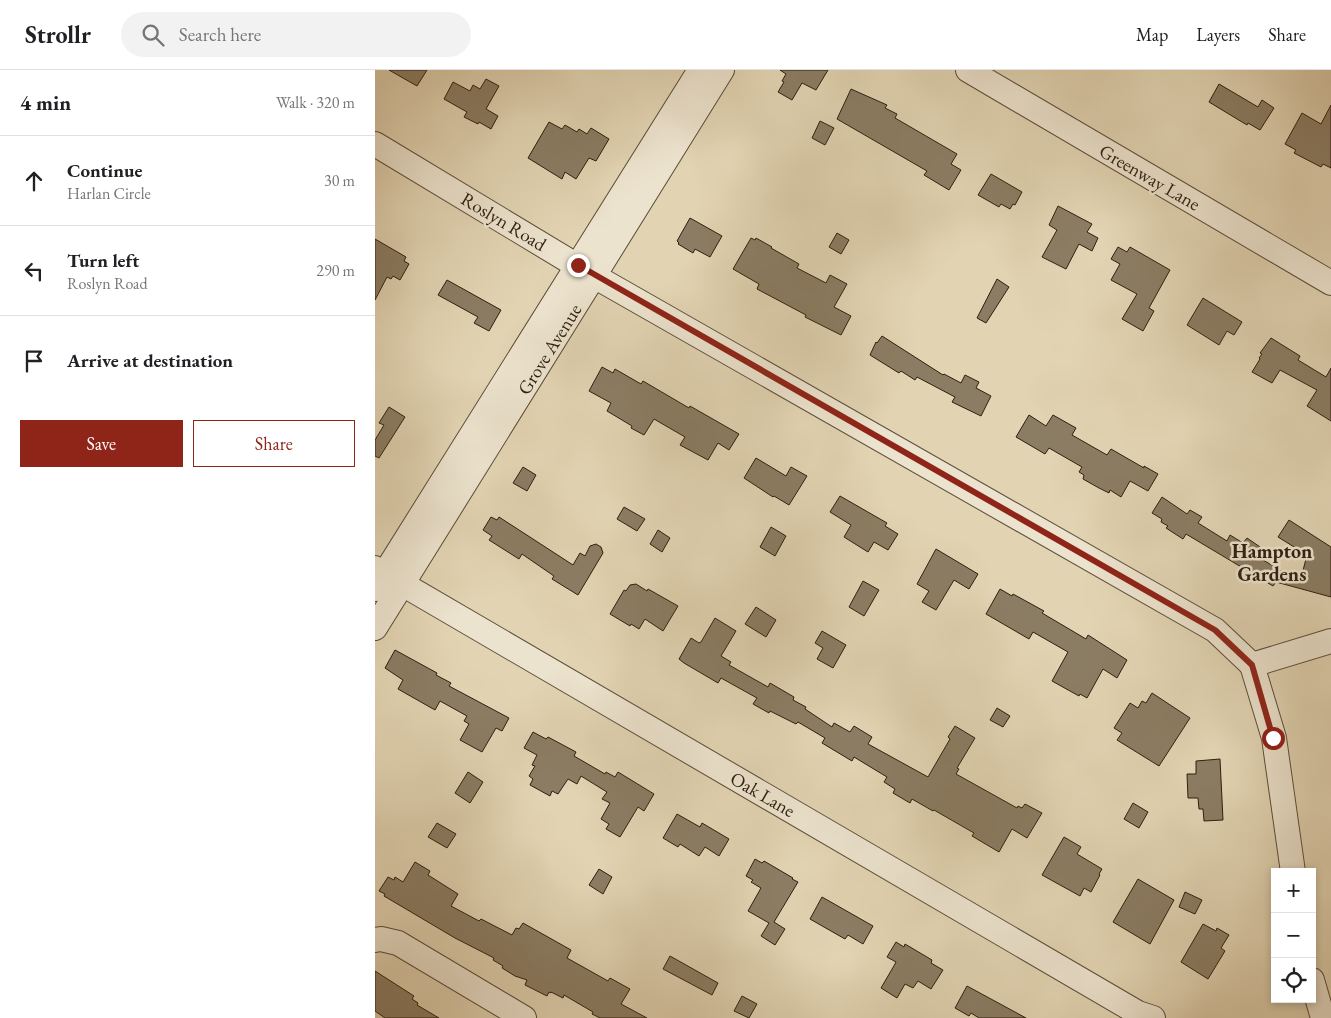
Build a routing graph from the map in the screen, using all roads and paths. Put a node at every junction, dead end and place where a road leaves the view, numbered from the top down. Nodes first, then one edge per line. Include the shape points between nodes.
1 (699, 70) edge
2 (722, 70) edge
3 (968, 70) edge
4 (375, 144) edge
5 (586, 271) junction
6 (1331, 283) edge
7 (384, 579) edge
8 (375, 628) edge
9 (1331, 641) edge
10 (1252, 665) junction
11 (1292, 868) edge
12 (375, 940) edge
13 (1316, 994) edge
14 (524, 1018) edge
15 (1153, 1018) edge
16 (1323, 1018) edge

1 - 5 street, Grove Avenue
2 - 5 street, Grove Avenue
3 - 6 street, Greenway Lane
4 - 5 street, Roslyn Road
5 - 7 street, Grove Avenue
5 - 10 street, Roslyn Road via 1215,630
7 - 8 street, Grove Avenue
7 - 15 street, Oak Lane via 1138,1013
9 - 10 street
10 - 11 street via 1273,738
12 - 14 street via 398,943
13 - 16 street

